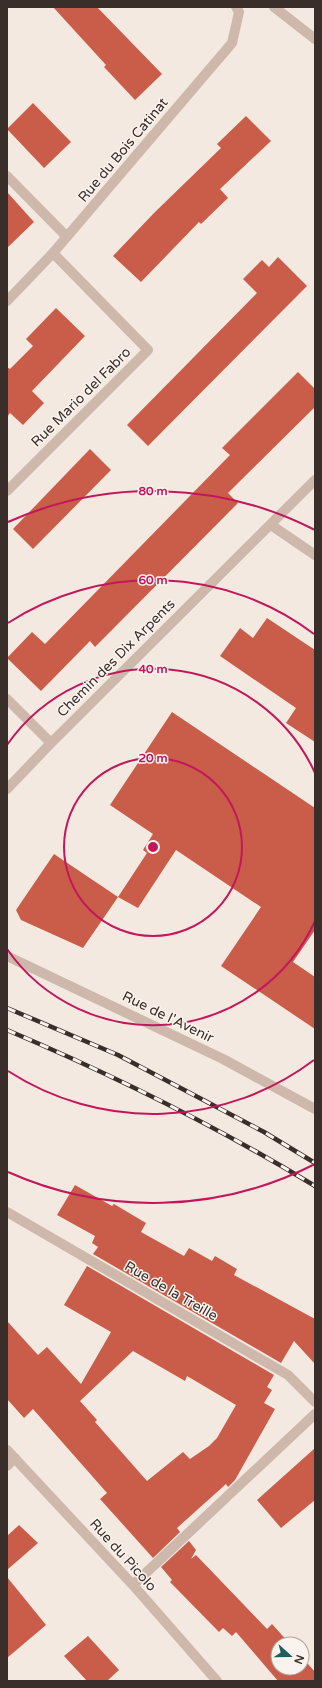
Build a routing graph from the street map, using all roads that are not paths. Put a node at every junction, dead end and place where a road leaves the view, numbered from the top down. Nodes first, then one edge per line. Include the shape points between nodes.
1 (236, 7) edge
2 (274, 7) edge
3 (315, 39) edge
4 (7, 176) edge
5 (67, 237) junction
6 (53, 254) junction
7 (7, 301) edge
8 (315, 480) edge
9 (7, 491) edge
10 (271, 525) junction
11 (315, 555) edge
12 (7, 699) edge
13 (51, 743) junction
14 (7, 789) edge
15 (7, 956) edge
16 (315, 1109) edge
17 (7, 1212) edge
18 (315, 1402) edge
19 (315, 1414) edge
20 (7, 1450) edge
21 (15, 1458) junction
22 (7, 1466) edge
23 (132, 1585) junction
24 (216, 1681) edge

1 - 5 street, Rue du Bois Catinat via 239,12 232,44
2 - 3 street
4 - 5 street
5 - 6 street, Rue du Bois Catinat
6 - 7 street, Rue du Bois Catinat
6 - 9 street, Rue Mario del Fabro via 148,350
8 - 10 street, Chemin des Dix Arpents
10 - 11 street
10 - 13 street, Chemin des Dix Arpents
12 - 13 street
13 - 14 street, Chemin des Dix Arpents
15 - 16 street, Rue de l'Avenir via 223,1059
17 - 18 street, Rue de la Treille via 288,1375
19 - 23 street
20 - 21 street, Rue du Picolo
21 - 22 street
21 - 23 street, Rue du Picolo
23 - 24 street, Rue du Picolo

